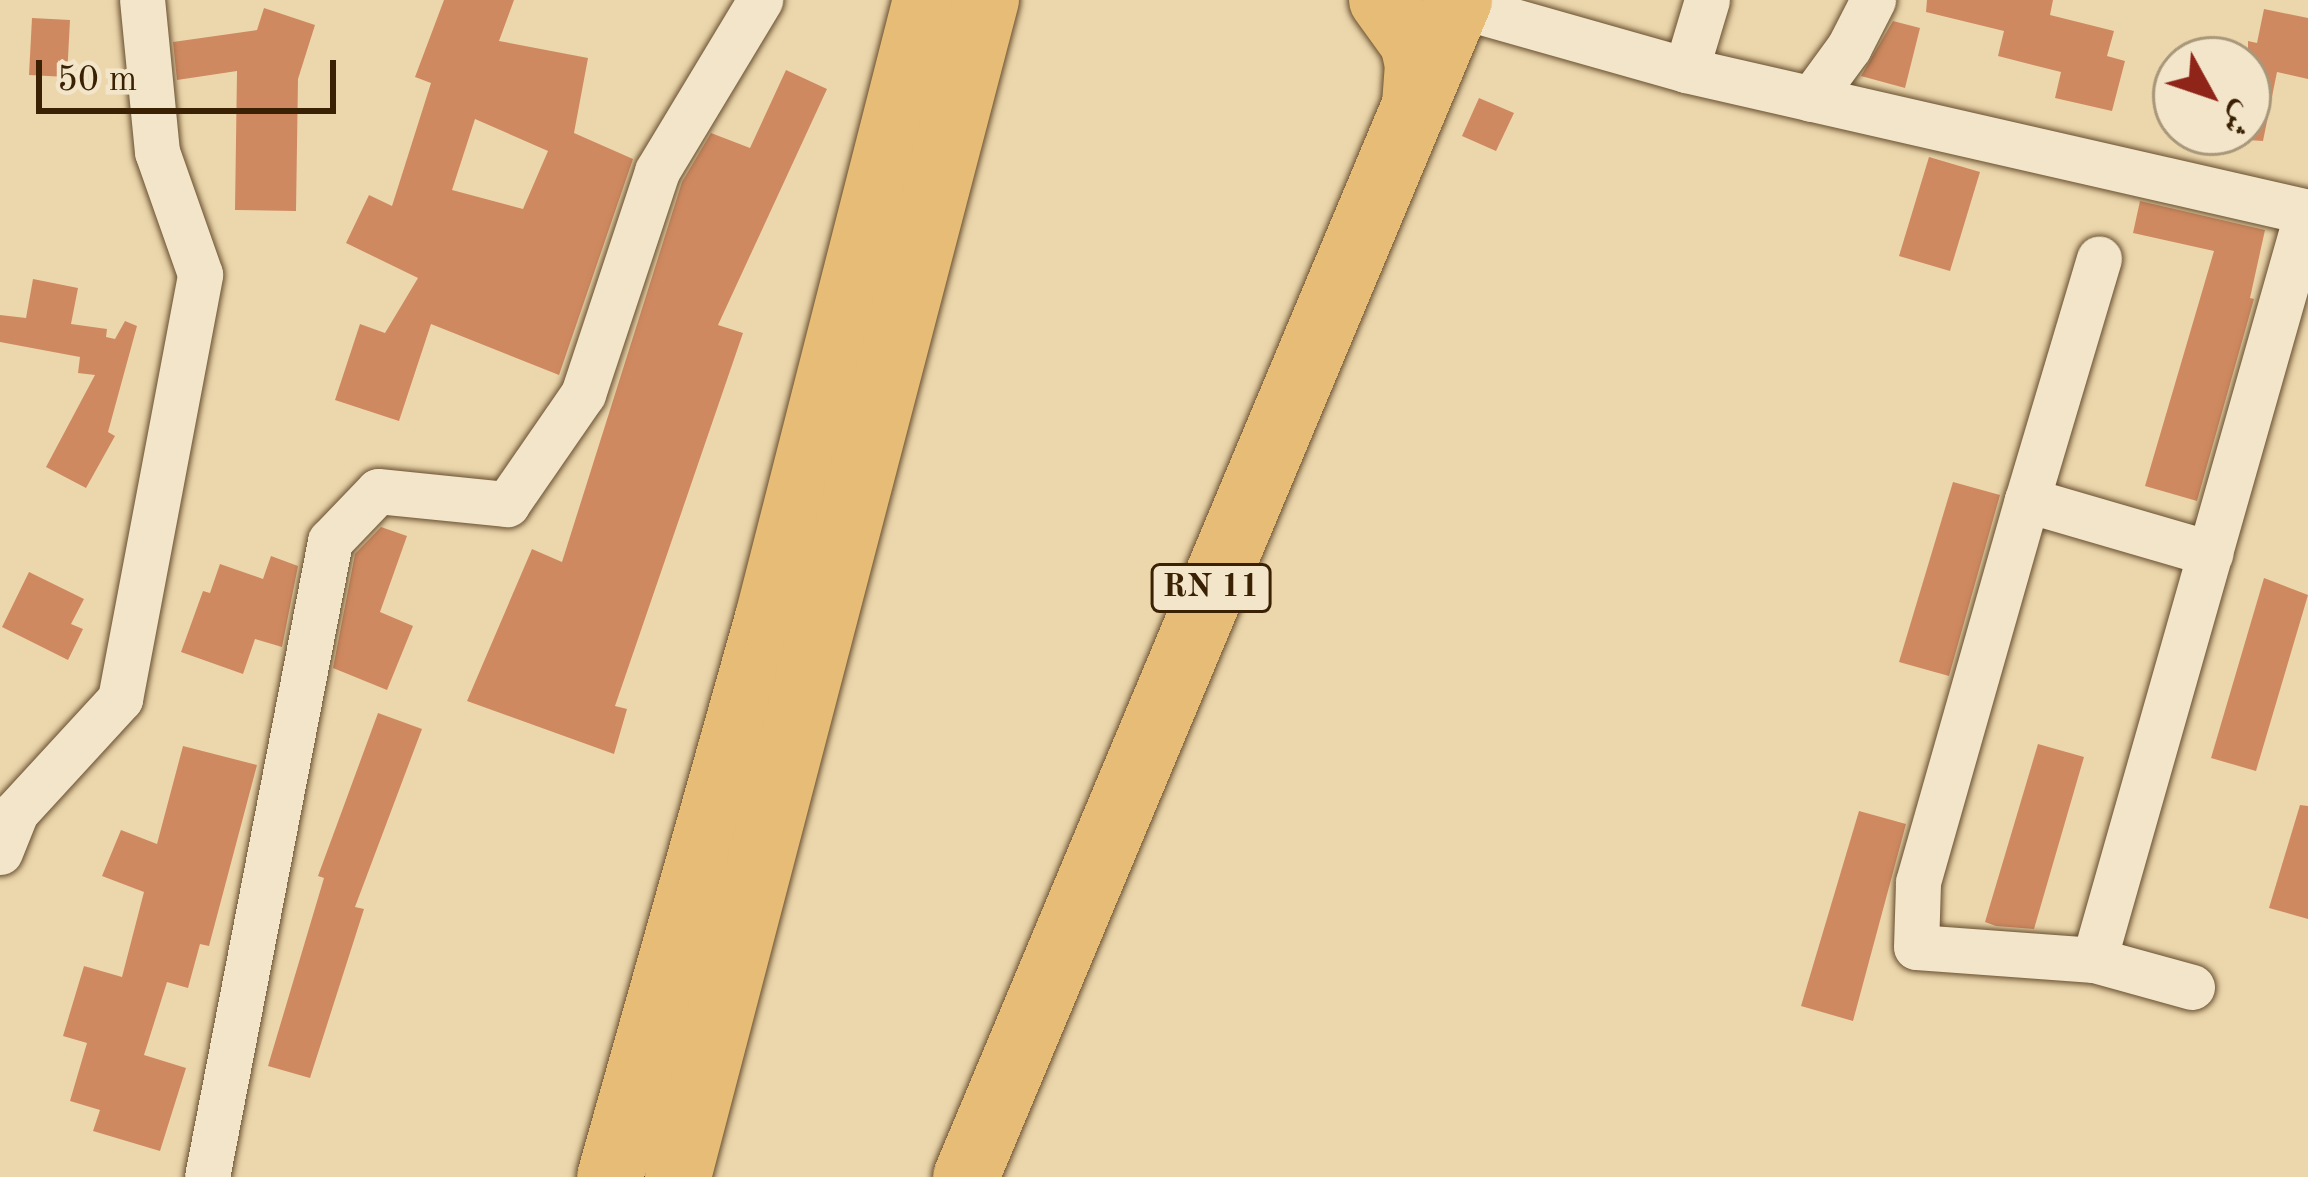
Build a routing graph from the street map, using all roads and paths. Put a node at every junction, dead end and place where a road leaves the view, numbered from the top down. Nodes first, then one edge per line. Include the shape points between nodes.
1 (142, 0) edge
2 (760, 0) edge
3 (926, 0) edge
4 (986, 0) edge
5 (1382, 0) edge
6 (1707, 0) edge
7 (1873, 0) edge
8 (1458, 2) edge
9 (1686, 70) junction
10 (1811, 99) junction
11 (1415, 106) junction
12 (2307, 212) edge
13 (2098, 259) dead end
14 (2027, 500) junction
15 (2210, 553) junction
16 (0, 852) edge
17 (2094, 960) junction
18 (2192, 987) dead end
19 (207, 1177) edge
20 (610, 1177) edge
21 (678, 1177) edge
22 (966, 1177) edge

1 - 16 street via 157,152 200,274 120,699 16,812
2 - 19 street via 657,171 583,394 507,504 379,491 330,541
3 - 20 main road via 768,618
4 - 21 main road
5 - 11 main road via 1414,43
6 - 9 street
7 - 10 street
8 - 9 street
8 - 11 main road, RN 11
9 - 10 street
10 - 12 street
11 - 22 main road, RN 11
12 - 15 street
13 - 14 street
14 - 15 street
14 - 17 street via 1918,882 1916,947
15 - 17 street
17 - 18 street

